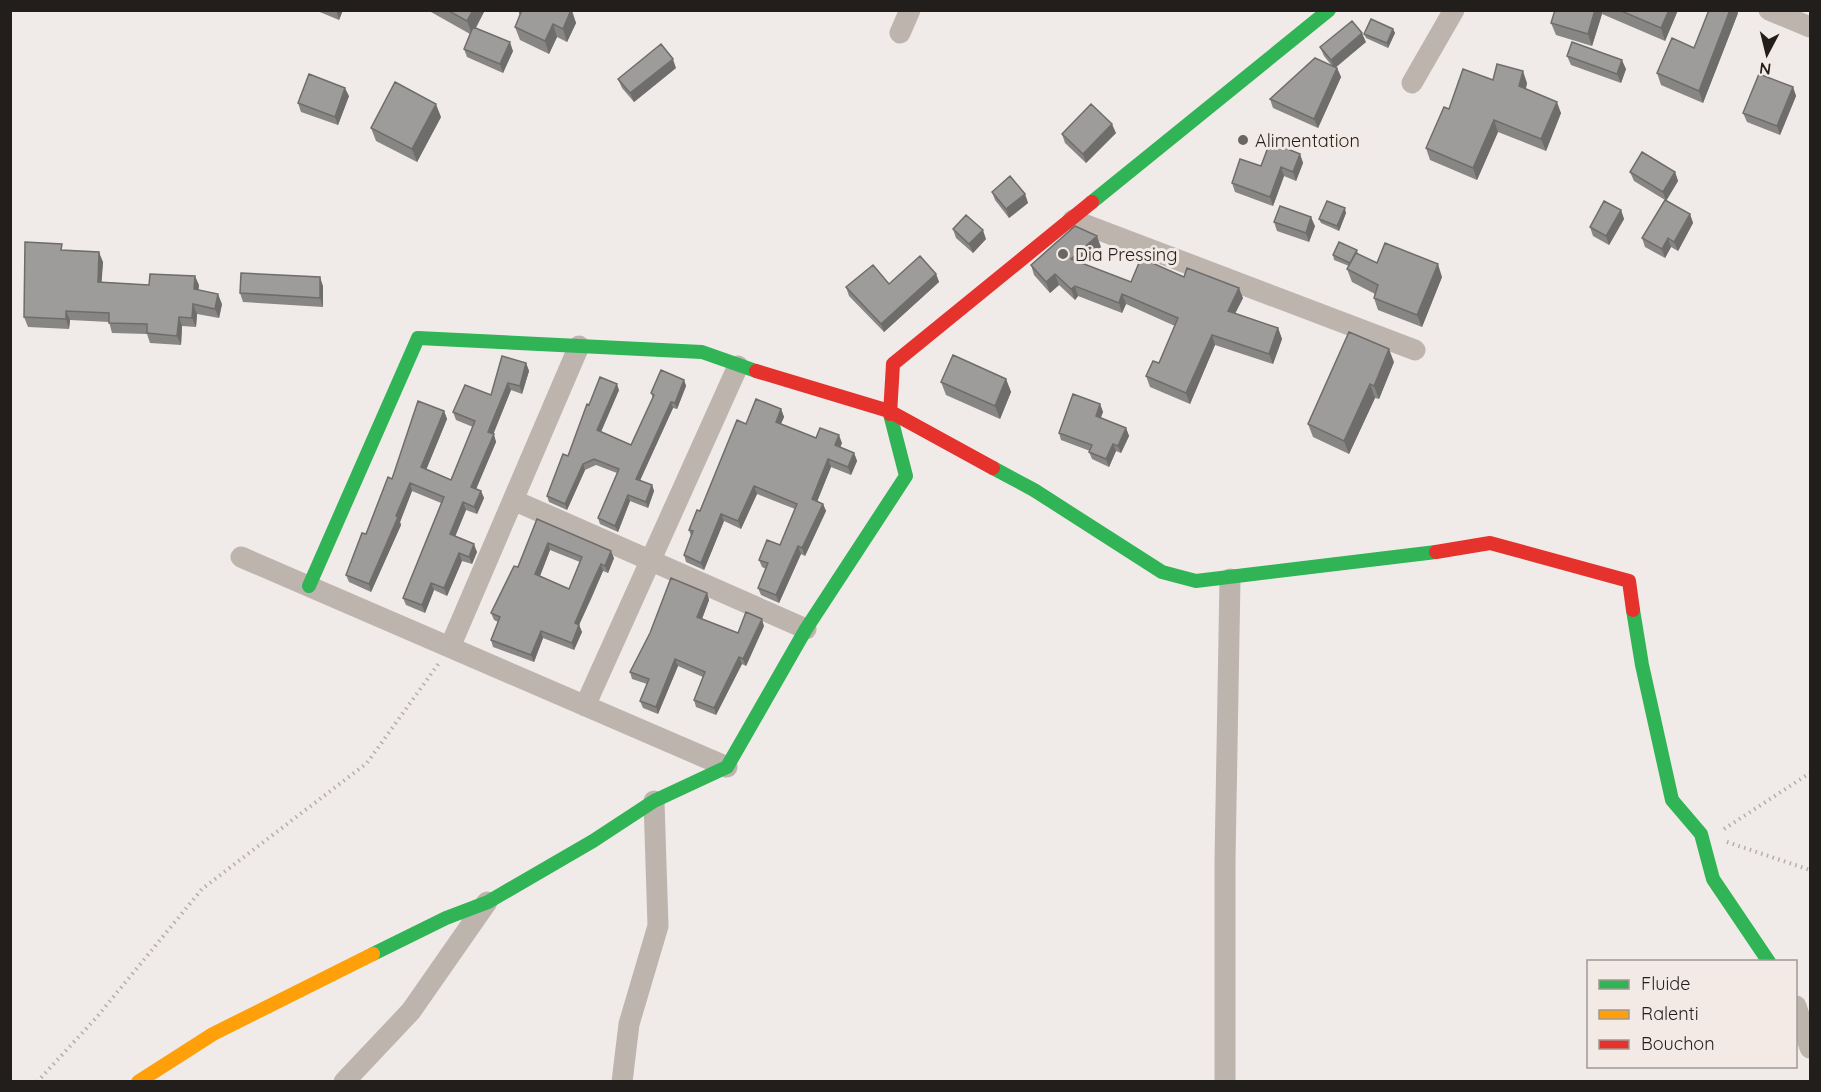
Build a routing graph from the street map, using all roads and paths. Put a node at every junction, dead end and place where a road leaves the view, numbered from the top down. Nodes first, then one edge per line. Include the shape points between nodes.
1 (910, 10) edge
2 (1329, 10) edge
3 (1454, 10) edge
4 (1769, 10) edge
5 (1810, 27) edge
6 (900, 33) dead end
7 (1412, 83) dead end
8 (1073, 220) junction
9 (579, 346) junction
10 (1415, 350) dead end
11 (738, 366) junction
12 (889, 411) junction
13 (513, 500) junction
14 (241, 557) dead end
15 (651, 561) junction
16 (1230, 579) junction
17 (309, 586) junction
18 (806, 629) junction
19 (450, 647) junction
20 (585, 706) junction
21 (727, 767) junction
22 (1810, 773) edge
23 (654, 801) junction
24 (1701, 834) junction
25 (1810, 870) edge
26 (488, 902) junction
27 (1768, 960) edge
28 (1797, 1009) edge
29 (1810, 1048) edge
30 (37, 1082) edge
31 (138, 1082) edge
32 (344, 1082) edge
33 (622, 1082) edge
34 (1225, 1082) edge

1 - 6 street
2 - 8 street
3 - 7 street
4 - 5 street
8 - 10 street
8 - 12 street via 893,364
9 - 11 street via 702,352
9 - 13 street
9 - 17 street via 418,338
11 - 12 street
11 - 15 street
12 - 16 street via 1034,490 1162,572 1196,581
12 - 18 street via 906,476
13 - 15 street
13 - 19 street
14 - 17 street
15 - 18 street
15 - 20 street
16 - 24 street via 1490,543 1629,580 1642,665 1672,800
16 - 34 street
17 - 19 street
18 - 21 street
19 - 20 street
19 - 30 path via 367,763 202,889 96,1018
20 - 21 street
21 - 23 street
22 - 24 path via 1717,834
23 - 26 street
23 - 33 street via 658,926 629,1024
24 - 25 path
24 - 27 street via 1713,879
26 - 31 street via 446,918 213,1034
26 - 32 street via 411,1011
28 - 29 street

